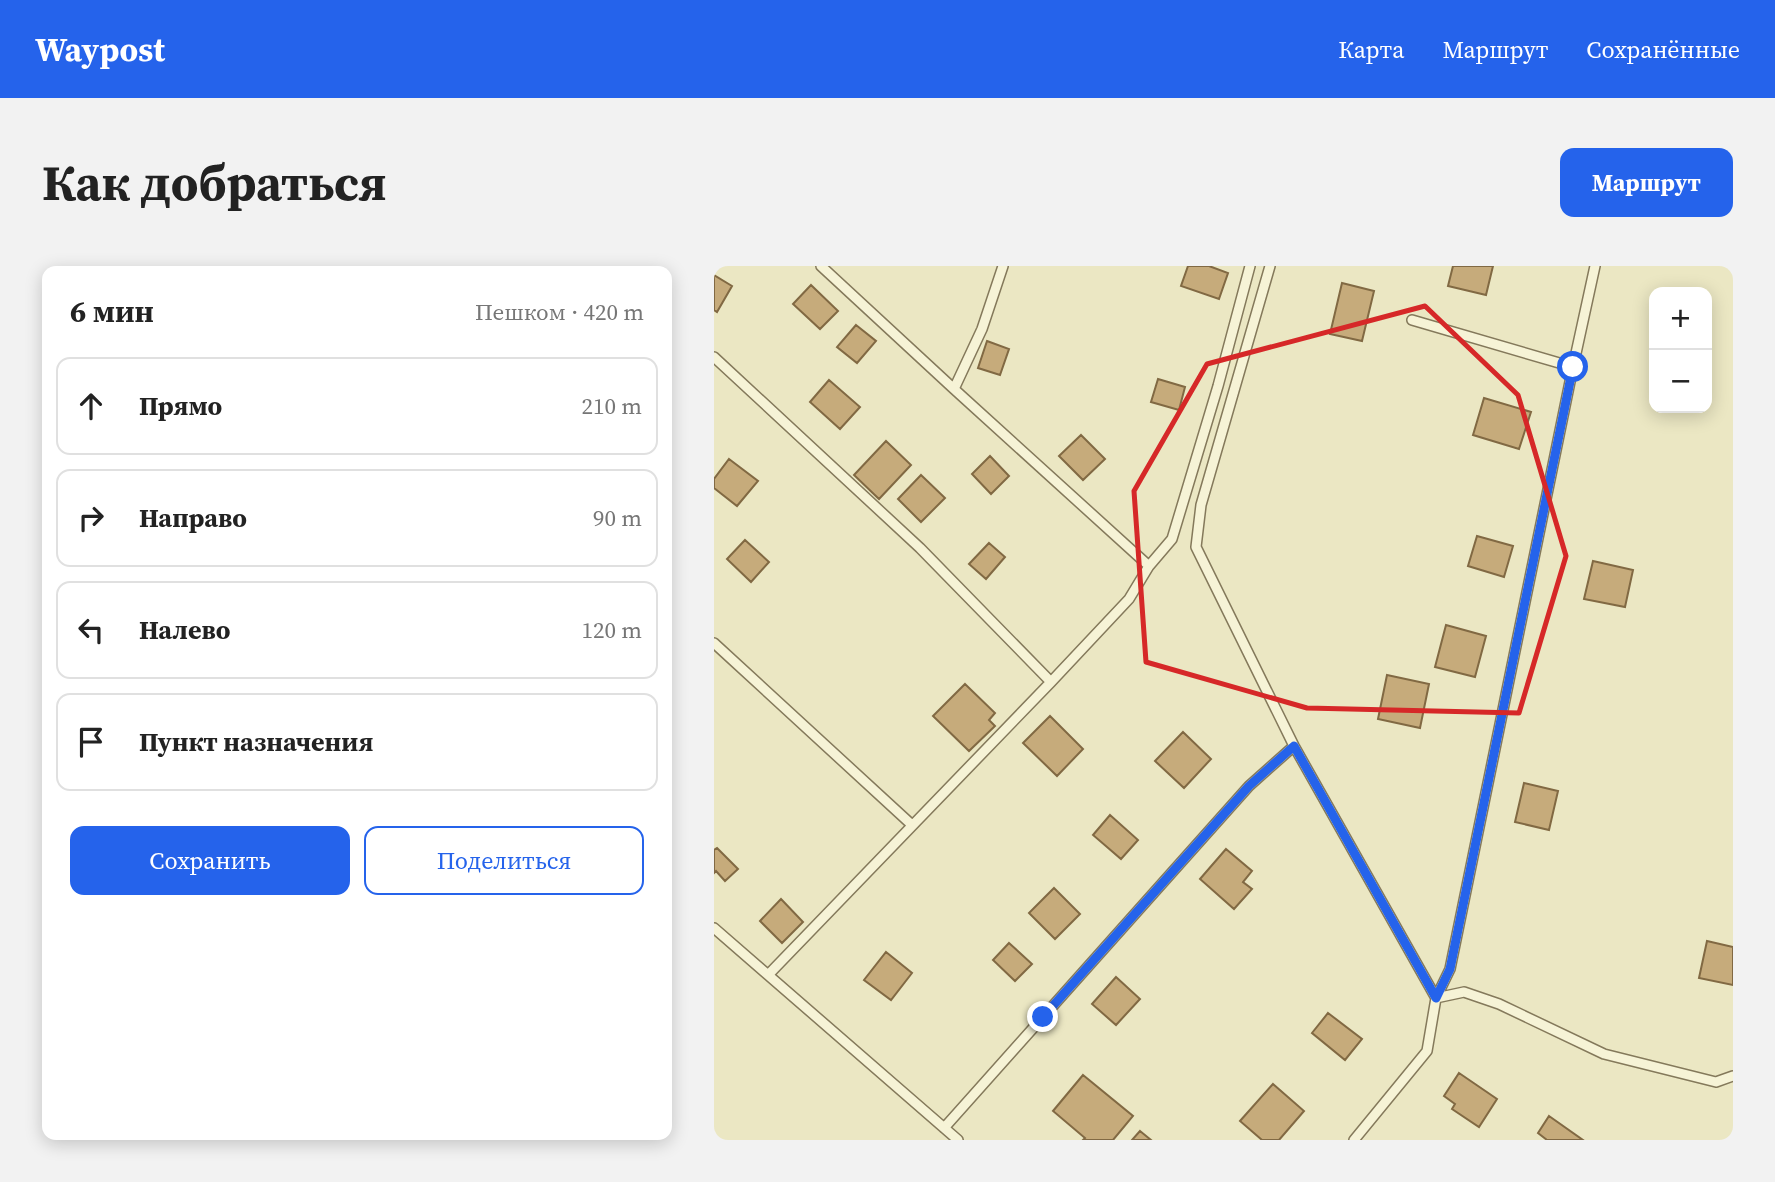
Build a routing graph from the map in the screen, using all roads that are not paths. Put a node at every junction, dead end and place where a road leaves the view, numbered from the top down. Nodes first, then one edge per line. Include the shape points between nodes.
1 (821, 266) edge
2 (1003, 266) edge
3 (1250, 266) edge
4 (1270, 266) edge
5 (1595, 266) edge
6 (1412, 320) dead end
7 (714, 357) edge
8 (1573, 367) junction
9 (954, 389) junction
10 (1149, 566) junction
11 (714, 643) edge
12 (1051, 682) junction
13 (1294, 746) junction
14 (912, 825) junction
15 (714, 928) edge
16 (768, 975) junction
17 (1436, 998) junction
18 (1733, 1076) edge
19 (944, 1128) junction
20 (958, 1140) edge
21 (1354, 1140) edge

1 - 9 lane
2 - 9 lane via 982,329
3 - 10 lane via 1172,539
4 - 13 lane via 1201,505 1196,547
5 - 8 lane
6 - 8 lane
7 - 12 lane via 920,548
8 - 17 lane via 1450,969
9 - 10 lane
10 - 12 lane via 1129,599
11 - 14 lane
12 - 14 lane
13 - 17 lane
13 - 19 lane via 1249,786
14 - 16 lane
15 - 16 lane
16 - 19 lane
17 - 18 lane via 1464,992 1604,1054 1716,1082
17 - 21 lane via 1427,1051
19 - 20 lane

